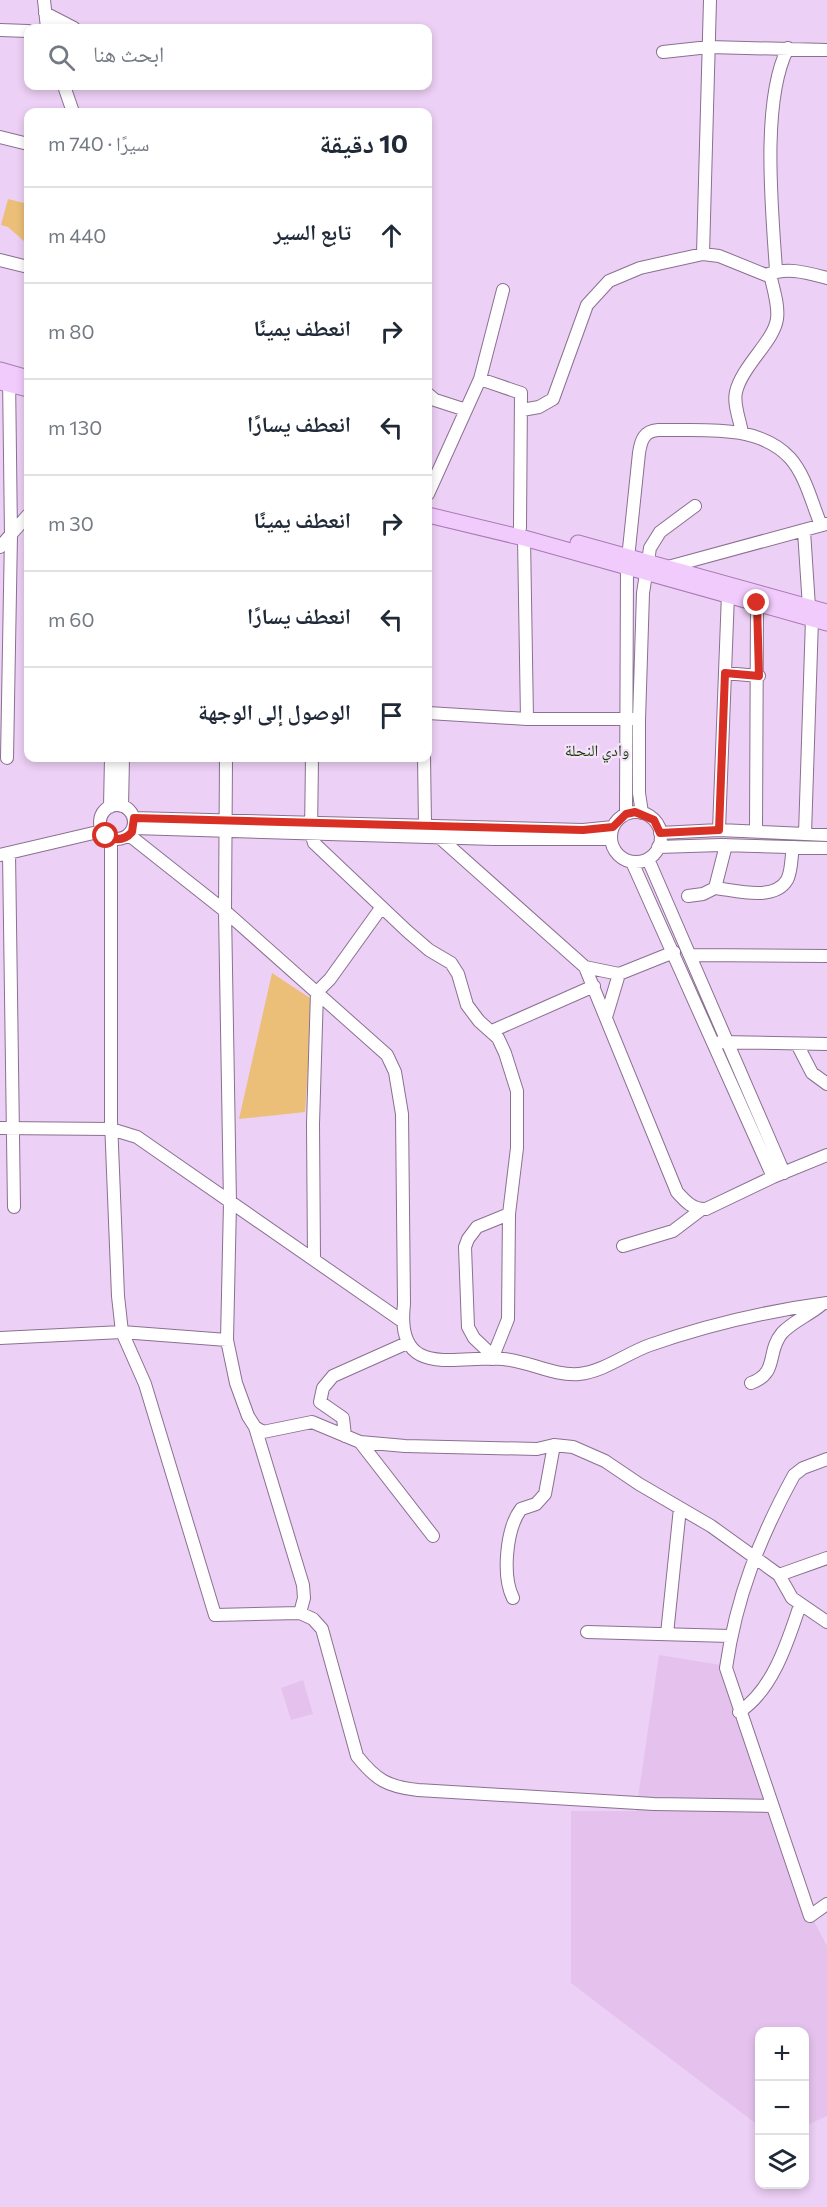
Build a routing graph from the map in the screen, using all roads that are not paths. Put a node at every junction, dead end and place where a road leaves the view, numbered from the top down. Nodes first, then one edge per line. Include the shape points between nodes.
1 (710, 0) edge
2 (45, 6) edge
3 (47, 24) edge
4 (69, 24) edge
5 (0, 30) edge
6 (24, 31) edge
7 (709, 47) junction
8 (788, 48) junction
9 (827, 50) edge
10 (663, 52) dead end
11 (65, 90) edge
12 (72, 108) edge
13 (0, 137) edge
14 (24, 143) edge
15 (703, 254) junction
16 (0, 260) edge
17 (24, 266) edge
18 (773, 272) junction
19 (827, 278) edge
20 (503, 290) dead end
21 (4, 377) edge
22 (24, 378) edge
23 (480, 379) junction
24 (24, 387) edge
25 (432, 397) edge
26 (466, 410) junction
27 (522, 410) junction
28 (742, 433) junction
29 (432, 485) edge
30 (695, 506) dead end
31 (432, 507) edge
32 (432, 516) edge
33 (24, 520) edge
34 (824, 525) edge
35 (804, 531) junction
36 (522, 533) junction
37 (11, 535) junction
38 (0, 547) edge
39 (628, 562) junction
40 (648, 567) junction
41 (668, 567) junction
42 (728, 594) junction
43 (757, 603) junction
44 (827, 612) edge
45 (816, 617) edge
46 (725, 673) junction
47 (759, 676) junction
48 (432, 713) edge
49 (527, 719) junction
50 (633, 719) junction
51 (7, 758) dead end
52 (111, 762) edge
53 (122, 762) edge
54 (226, 762) edge
55 (312, 762) edge
56 (424, 762) edge
57 (116, 806) junction
58 (642, 813) junction
59 (626, 814) junction
60 (425, 824) junction
61 (227, 825) junction
62 (132, 827) junction
63 (311, 828) junction
64 (719, 830) junction
65 (689, 832) junction
66 (756, 832) junction
67 (612, 833) junction
68 (660, 833) junction
69 (805, 834) junction
70 (107, 835) junction
71 (827, 835) edge
72 (439, 837) junction
73 (726, 845) junction
74 (688, 846) junction
75 (658, 847) junction
76 (793, 847) junction
77 (827, 848) edge
78 (5, 854) edge
79 (648, 859) junction
80 (632, 862) junction
81 (715, 888) junction
82 (688, 896) dead end
83 (381, 908) junction
84 (225, 911) junction
85 (674, 952) junction
86 (690, 955) junction
87 (827, 956) edge
88 (585, 967) junction
89 (619, 974) junction
90 (594, 986) junction
91 (317, 992) junction
92 (607, 1014) junction
93 (492, 1031) junction
94 (721, 1042) junction
95 (797, 1044) junction
96 (827, 1044) edge
97 (827, 1084) edge
98 (6, 1128) edge
99 (111, 1129) junction
100 (827, 1155) edge
101 (778, 1175) junction
102 (230, 1203) junction
103 (14, 1207) dead end
104 (702, 1209) junction
105 (509, 1214) junction
106 (623, 1246) dead end
107 (314, 1260) junction
108 (824, 1304) edge
109 (402, 1321) junction
110 (122, 1332) junction
111 (0, 1338) edge
112 (227, 1340) junction
113 (407, 1343) junction
114 (492, 1358) junction
115 (751, 1383) dead end
116 (255, 1427) junction
117 (345, 1436) junction
118 (360, 1442) junction
119 (554, 1444) junction
120 (827, 1459) edge
121 (680, 1508) junction
122 (433, 1536) dead end
123 (753, 1557) junction
124 (827, 1558) edge
125 (779, 1575) junction
126 (513, 1598) dead end
127 (800, 1605) junction
128 (300, 1613) junction
129 (827, 1622) edge
130 (587, 1632) dead end
131 (667, 1634) junction
132 (730, 1636) junction
133 (739, 1712) junction
134 (772, 1806) junction
135 (827, 1904) edge

1 - 7 street
2 - 3 street
2 - 4 street
5 - 6 street
7 - 8 street
7 - 10 street
7 - 15 street
8 - 9 street
8 - 18 street via 777,70 772,108
11 - 12 street
13 - 14 street
15 - 18 street via 719,256 758,272
15 - 27 street via 624,274 597,291 579,322 553,399
16 - 17 street
18 - 19 street via 802,272
18 - 28 street via 777,322 753,358 735,398
20 - 23 street
21 - 22 main road
21 - 24 main road
21 - 37 street
23 - 26 street
23 - 27 street via 521,393
25 - 26 street
26 - 29 street
27 - 36 street
28 - 34 street via 761,438 790,458
28 - 39 street via 658,430 644,435
30 - 40 street via 660,532 650,548
31 - 36 main road
32 - 36 main road
33 - 37 street
34 - 35 street
35 - 41 street
35 - 45 street
36 - 39 main road
36 - 49 street
37 - 38 street
37 - 51 street
39 - 40 main road
39 - 50 street
40 - 41 main road
40 - 42 main road
40 - 50 street
41 - 45 main road
42 - 43 main road
42 - 46 street
43 - 45 main road
43 - 47 street
44 - 45 main road
45 - 69 street
46 - 47 street
46 - 64 street
47 - 66 street
48 - 49 street
49 - 50 street
50 - 58 street
50 - 59 street
52 - 57 street
53 - 57 street
54 - 61 street
55 - 63 street
56 - 60 street
57 - 62 street
57 - 70 street via 100,820
58 - 59 street
58 - 68 street via 654,820
59 - 67 street
60 - 63 street
60 - 67 street
61 - 62 street
61 - 63 street
61 - 84 street
62 - 70 street via 124,838
62 - 84 street
63 - 72 street
63 - 83 street via 320,850
64 - 65 street
64 - 66 street
65 - 68 street
65 - 74 street
66 - 69 street
67 - 72 street
67 - 80 street via 617,854
68 - 75 street
69 - 71 street
70 - 78 street
70 - 99 street
72 - 88 street
73 - 74 street
73 - 76 street
73 - 81 street
74 - 75 street
75 - 79 street
76 - 77 street
76 - 81 street via 786,880 776,889 754,892
78 - 98 street
79 - 80 street
79 - 86 street
80 - 85 street
81 - 82 street
83 - 91 street
83 - 93 street via 429,950 451,963 467,1005
84 - 91 street
84 - 102 street
85 - 89 street
85 - 94 street
86 - 87 street
86 - 94 street
88 - 89 street
88 - 90 street
89 - 92 street
90 - 92 street
90 - 93 street
91 - 107 street
91 - 109 street via 379,1045 395,1072 402,1114
92 - 104 street via 677,1192 690,1205
93 - 105 street via 502,1044 517,1091 518,1148
94 - 95 street
94 - 101 street
95 - 96 street
95 - 97 street via 812,1073
98 - 99 street
98 - 103 street
99 - 102 street via 137,1137
99 - 110 street
100 - 101 street
101 - 104 street
102 - 107 street
102 - 112 street
104 - 106 street via 673,1231
105 - 114 street via 508,1319
105 - 114 street via 477,1227 465,1246 468,1327
107 - 109 street
108 - 114 street via 714,1324 580,1374
108 - 115 street via 783,1332 766,1376
109 - 113 street
110 - 111 street
110 - 112 street
110 - 128 street via 145,1384 215,1615
112 - 116 street via 237,1383
113 - 114 street via 447,1362
113 - 117 street via 360,1366 345,1368 323,1388 320,1402 343,1419
116 - 117 street via 263,1432 312,1422
116 - 128 street via 303,1585
117 - 118 street
118 - 119 street via 537,1449
118 - 122 street
119 - 121 street via 573,1447 605,1461
119 - 126 street via 544,1494 536,1504 520,1509 514,1522 505,1571
120 - 123 street via 794,1475
121 - 123 street
121 - 131 street
123 - 125 street
123 - 132 street
124 - 125 street
125 - 127 street
127 - 129 street
127 - 133 street via 764,1686 755,1700
128 - 134 street via 322,1629 357,1756 389,1786 654,1804
130 - 131 street
131 - 132 street
132 - 133 street via 726,1668
133 - 134 street
134 - 135 street via 810,1916

